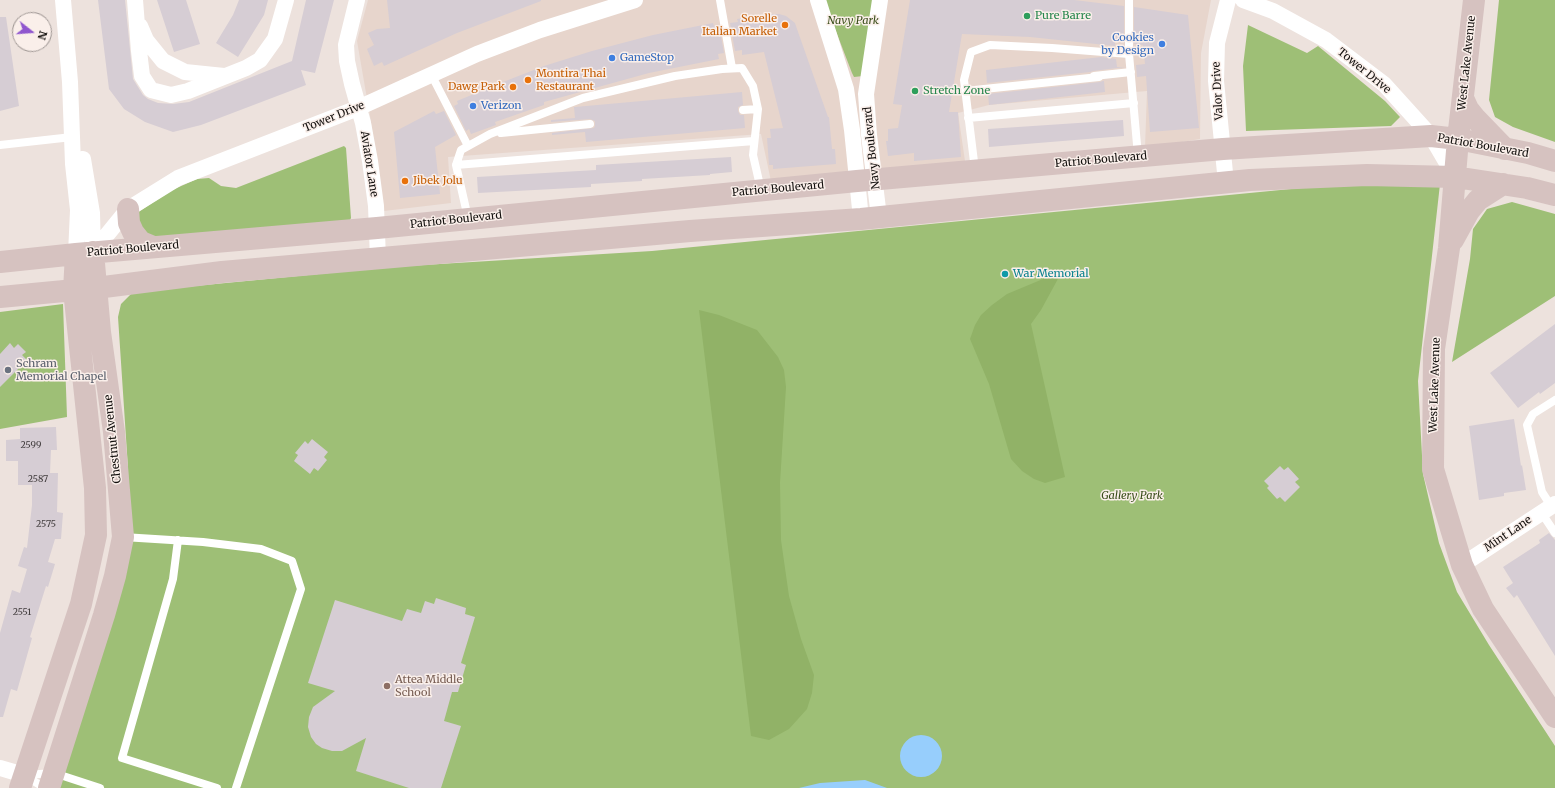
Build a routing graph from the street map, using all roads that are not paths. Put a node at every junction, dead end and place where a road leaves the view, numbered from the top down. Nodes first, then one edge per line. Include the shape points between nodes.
1 (63, 0) edge
2 (135, 0) edge
3 (286, 0) edge
4 (357, 0) edge
5 (636, 0) edge
6 (720, 0) edge
7 (818, 0) edge
8 (880, 0) edge
9 (1129, 0) edge
10 (1228, 0) edge
11 (1243, 0) edge
12 (1474, 0) edge
13 (137, 18) junction
14 (1129, 54) junction
15 (732, 68) junction
16 (1130, 72) junction
17 (431, 74) junction
18 (226, 76) junction
19 (1099, 77) dead end
20 (868, 80) junction
21 (70, 82) junction
22 (845, 86) junction
23 (998, 86) dead end
24 (965, 91) junction
25 (1463, 98) junction
26 (1134, 103) junction
27 (358, 108) junction
28 (758, 109) junction
29 (743, 110) dead end
30 (968, 118) junction
31 (590, 124) dead end
32 (490, 134) junction
33 (1432, 136) junction
34 (72, 137) junction
35 (1458, 139) junction
36 (754, 140) junction
37 (0, 145) edge
38 (468, 146) junction
39 (1505, 148) junction
40 (1223, 149) junction
41 (1138, 157) junction
42 (1555, 161) edge
43 (456, 164) junction
44 (976, 172) junction
45 (1455, 177) junction
46 (866, 181) junction
47 (1226, 183) junction
48 (1503, 184) junction
49 (761, 191) junction
50 (1555, 195) edge
51 (128, 208) junction
52 (870, 218) junction
53 (468, 219) junction
54 (377, 228) junction
55 (153, 247) junction
56 (1449, 248) junction
57 (85, 253) junction
58 (378, 259) junction
59 (0, 262) edge
60 (96, 288) junction
61 (74, 290) junction
62 (0, 297) edge
63 (1555, 400) edge
64 (1549, 508) edge
65 (1555, 533) edge
66 (123, 536) junction
67 (178, 540) junction
68 (1462, 566) junction
69 (1555, 717) edge
70 (0, 768) edge
71 (22, 782) edge
72 (50, 783) edge
73 (100, 788) edge
74 (217, 788) edge
75 (236, 788) edge

1 - 21 street, Chestnut Avenue
2 - 13 street
3 - 18 street via 275,39 260,60
4 - 27 street, Aviator Lane via 346,45 347,61
5 - 17 street, Tower Drive via 540,30
6 - 15 lane
7 - 22 street, Navy Boulevard
8 - 20 street, Navy Boulevard
9 - 14 lane
10 - 40 street, Valor Drive via 1217,43 1216,81
11 - 33 street, Tower Drive via 1273,11 1326,40 1384,84
12 - 25 main road, West Lake Avenue
13 - 18 street via 146,40 163,61 185,72
13 - 18 street via 142,76 151,90 171,95 188,92
14 - 16 lane
14 - 24 lane via 990,45 970,52 964,80
15 - 28 lane via 742,68 753,86
15 - 32 lane via 675,76 583,98
16 - 23 lane
16 - 26 lane
17 - 27 street, Tower Drive
17 - 38 lane
19 - 24 lane
20 - 22 street
20 - 46 street, Navy Boulevard
21 - 34 street, Chestnut Avenue
21 - 57 street, Chestnut Avenue via 92,213
22 - 46 street, Navy Boulevard via 852,130
24 - 30 lane
25 - 35 main road, West Lake Avenue
25 - 39 main road via 1476,119
26 - 30 lane
26 - 41 lane
27 - 51 street, Tower Drive via 178,178
27 - 54 street, Aviator Lane via 370,162
28 - 29 lane
28 - 36 lane
30 - 44 lane
31 - 32 lane
32 - 38 lane
33 - 35 main road, Patriot Boulevard
33 - 40 main road, Patriot Boulevard
33 - 45 street, Tower Drive
34 - 37 lane
34 - 57 street, Chestnut Avenue via 78,210
35 - 39 main road, Patriot Boulevard
35 - 45 main road, West Lake Avenue
36 - 43 lane
36 - 49 lane via 753,155
38 - 43 lane via 461,150
39 - 42 main road, Patriot Boulevard
40 - 41 main road, Patriot Boulevard
40 - 47 street, Valor Drive
41 - 44 main road, Patriot Boulevard
43 - 53 lane
44 - 46 main road, Patriot Boulevard
45 - 47 main road via 1367,175
45 - 48 main road
45 - 56 main road, West Lake Avenue
46 - 49 main road, Patriot Boulevard
46 - 52 street, Navy Boulevard
47 - 52 main road
48 - 50 main road
48 - 56 main road via 1478,200 1469,211
49 - 53 main road, Patriot Boulevard
51 - 55 main road via 129,223 133,232 141,242
51 - 57 street, Tower Drive
52 - 58 main road
53 - 54 main road, Patriot Boulevard
54 - 55 main road, Patriot Boulevard
54 - 58 street, Aviator Lane
55 - 57 main road, Patriot Boulevard
56 - 68 main road, West Lake Avenue via 1434,349 1433,469
57 - 59 main road, Patriot Boulevard
57 - 60 main road, Chestnut Avenue
57 - 61 main road, Chestnut Avenue
58 - 60 main road via 222,272
60 - 61 main road
60 - 66 main road, Chestnut Avenue via 114,432
61 - 62 main road
61 - 71 main road, Chestnut Avenue via 95,488 96,534 81,604
63 - 64 lane via 1533,414 1526,425 1542,492
64 - 65 lane
64 - 68 street, Mint Lane
66 - 67 lane
66 - 72 main road, Chestnut Avenue via 106,608
67 - 74 lane via 173,579 159,635 122,758
67 - 75 lane via 267,551 292,561 301,589
68 - 69 main road, West Lake Avenue via 1483,609
70 - 71 street
71 - 72 lane
71 - 72 lane
72 - 73 lane

